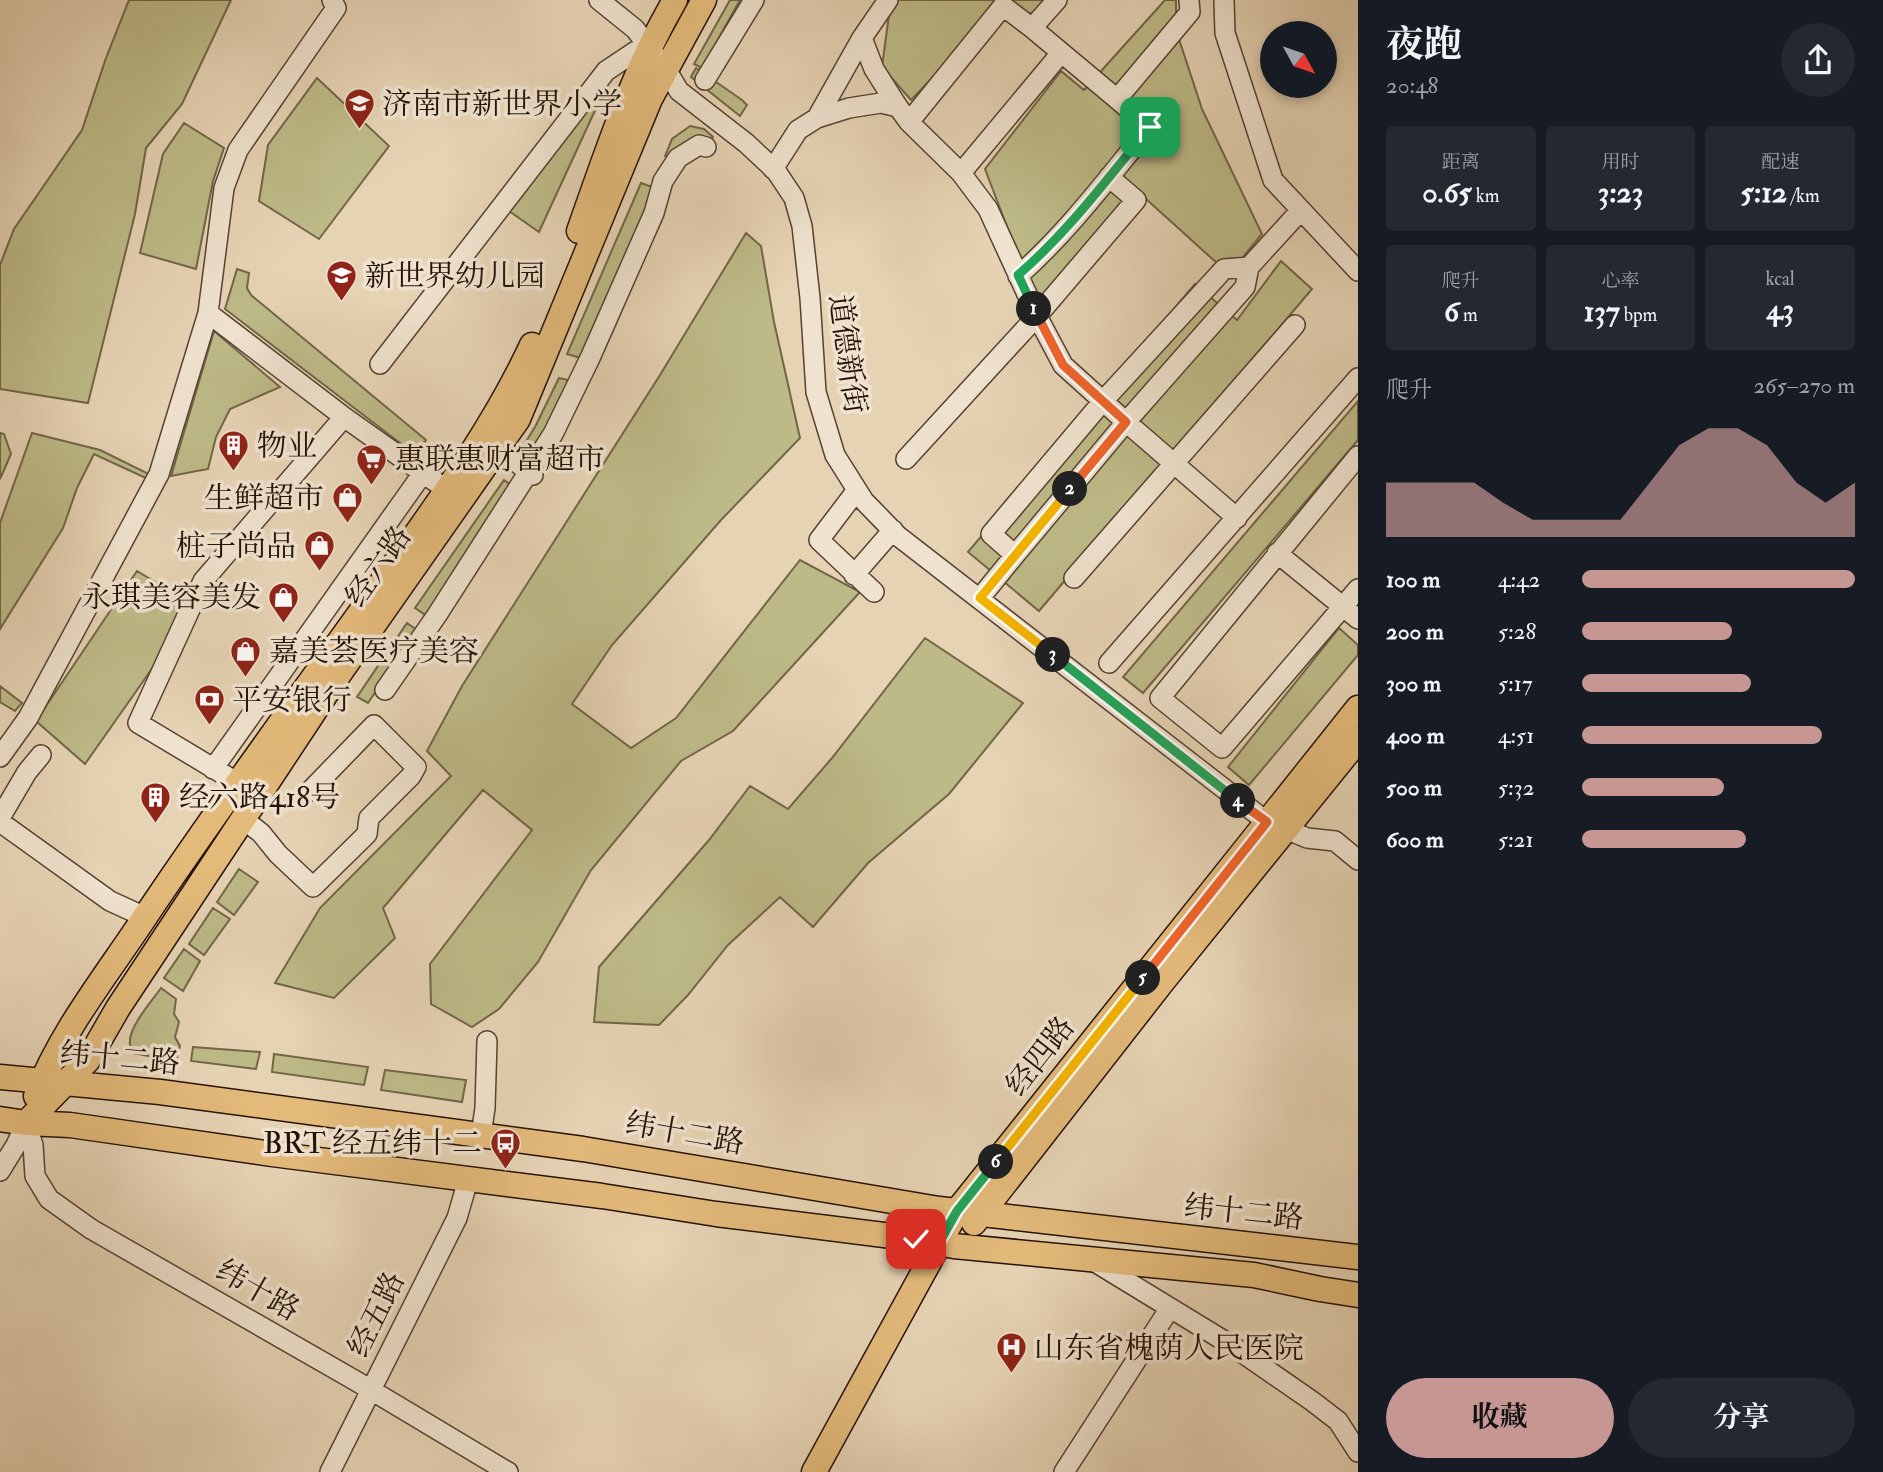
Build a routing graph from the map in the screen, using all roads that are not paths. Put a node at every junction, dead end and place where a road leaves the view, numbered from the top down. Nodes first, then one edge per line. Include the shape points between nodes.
1 (332, 0) edge
2 (599, 0) edge
3 (675, 0) edge
4 (704, 0) edge
5 (754, 0) edge
6 (888, 0) edge
7 (1057, 0) edge
8 (1189, 0) edge
9 (1224, 0) edge
10 (1032, 28) junction
11 (862, 38) junction
12 (649, 47) junction
13 (1061, 53) junction
14 (666, 69) junction
15 (705, 80) dead end
16 (1117, 99) junction
17 (903, 115) junction
18 (817, 118) junction
19 (706, 147) dead end
20 (773, 169) junction
21 (961, 173) junction
22 (1109, 177) junction
23 (1301, 210) junction
24 (1249, 267) junction
25 (1358, 271) edge
26 (1018, 275) junction
27 (208, 313) junction
28 (1037, 316) junction
29 (1295, 325) dead end
30 (380, 364) dead end
31 (1358, 378) edge
32 (1103, 401) junction
33 (344, 417) junction
34 (1126, 422) junction
35 (498, 448) junction
36 (1358, 456) edge
37 (906, 459) dead end
38 (1174, 464) junction
39 (423, 473) junction
40 (531, 473) junction
41 (857, 489) junction
42 (447, 490) junction
43 (1237, 518) junction
44 (893, 530) junction
45 (1277, 553) junction
46 (1015, 555) junction
47 (854, 575) junction
48 (1074, 578) dead end
49 (1358, 589) edge
50 (874, 592) dead end
51 (980, 598) junction
52 (1351, 612) edge
53 (1109, 663) dead end
54 (385, 690) dead end
55 (1358, 708) edge
56 (1358, 740) edge
57 (41, 755) dead end
58 (0, 757) edge
59 (213, 769) junction
60 (238, 783) junction
61 (310, 791) dead end
62 (0, 820) edge
63 (243, 820) junction
64 (1276, 825) junction
65 (1358, 860) edge
66 (145, 917) junction
67 (487, 1041) dead end
68 (0, 1077) edge
69 (53, 1083) junction
70 (0, 1119) edge
71 (26, 1123) junction
72 (481, 1135) junction
73 (0, 1171) edge
74 (468, 1180) junction
75 (957, 1211) junction
76 (982, 1214) junction
77 (947, 1245) junction
78 (1358, 1257) edge
79 (1091, 1260) junction
80 (1358, 1294) edge
81 (1170, 1308) junction
82 (372, 1391) junction
83 (1358, 1452) edge
84 (330, 1472) edge
85 (508, 1472) edge
86 (814, 1472) edge
87 (831, 1472) edge
88 (1064, 1472) edge

1 - 27 street via 335,8 238,150 224,188
2 - 12 street, 道德新街 via 635,29
3 - 12 main road, 经六路
4 - 14 main road, 经六路
5 - 15 street
6 - 11 street
7 - 10 street
8 - 16 street via 1190,12
9 - 23 street via 1225,33 1273,180
10 - 13 street
10 - 17 street via 1003,6
11 - 17 street via 874,69
11 - 18 street
12 - 14 street, 道德新街
12 - 30 street via 606,71
12 - 42 main road, 经六路 via 549,307 516,378
13 - 16 street
13 - 21 street
14 - 20 street, 道德新街 via 679,91
14 - 35 main road, 经六路 via 518,419
16 - 22 street via 1150,127
17 - 18 street via 881,103
17 - 21 street
18 - 20 street via 798,130
19 - 40 street via 699,145 678,158 663,181 654,213 590,358
20 - 41 street, 道德新街 via 794,198 802,226 817,393 835,454
21 - 26 street via 988,209
22 - 26 street
22 - 28 street via 1136,200
23 - 24 street
23 - 25 street
24 - 32 street via 1224,269
24 - 34 street via 1245,287
26 - 28 street
27 - 33 street
27 - 58 street via 159,474 28,718
28 - 32 street via 1063,365
28 - 37 street
29 - 38 street
31 - 43 street
32 - 34 street
32 - 46 street via 991,534
33 - 39 street
33 - 59 street via 203,581 138,723
34 - 38 street
34 - 46 street
35 - 40 street
35 - 63 main road, 经六路
36 - 45 street
38 - 43 street
38 - 48 street
39 - 42 street
39 - 59 street
40 - 54 street
41 - 44 street, 道德新街
41 - 47 street via 819,540
42 - 60 main road, 经六路
43 - 53 street
44 - 47 street
44 - 51 street, 道德新街
45 - 52 street
45 - 52 street via 1160,698 1222,748
46 - 51 street
47 - 50 street
49 - 52 street
51 - 64 street, 道德新街
55 - 64 main road, 经四路
56 - 64 main road, 经四路
57 - 62 street
59 - 60 street
60 - 66 main road, 经六路
61 - 63 street via 374,725 416,767 369,818 368,834 313,887
62 - 66 street via 110,901
63 - 69 main road, 经六路 via 118,1007 88,1060
64 - 65 street via 1307,838 1335,841
64 - 75 main road, 经四路
64 - 76 main road, 经四路 via 1163,981
66 - 69 main road, 经六路 via 57,1048
67 - 72 street
68 - 69 main road, 纬十二路
69 - 71 main road, 经六路
69 - 72 main road, 纬十二路 via 160,1092
70 - 71 main road, 纬十二路
71 - 73 street, 经六路
71 - 74 main road, 纬十二路 via 70,1125
71 - 82 street, 纬十路 via 35,1176 49,1199 91,1229
72 - 75 main road, 纬十二路
74 - 77 main road, 纬十二路
74 - 82 street, 经五路 via 457,1218
75 - 76 main road, 纬十二路
75 - 77 main road, 经四路
76 - 77 main road, 经四路
76 - 78 main road, 纬十二路
77 - 79 main road, 纬十二路
77 - 86 main road, 经四路
77 - 87 main road, 经四路
79 - 80 main road, 纬十二路 via 1254,1275
79 - 81 street
81 - 83 street via 1312,1401 1338,1421
81 - 88 street
82 - 84 street, 经五路
82 - 85 street, 纬十路

